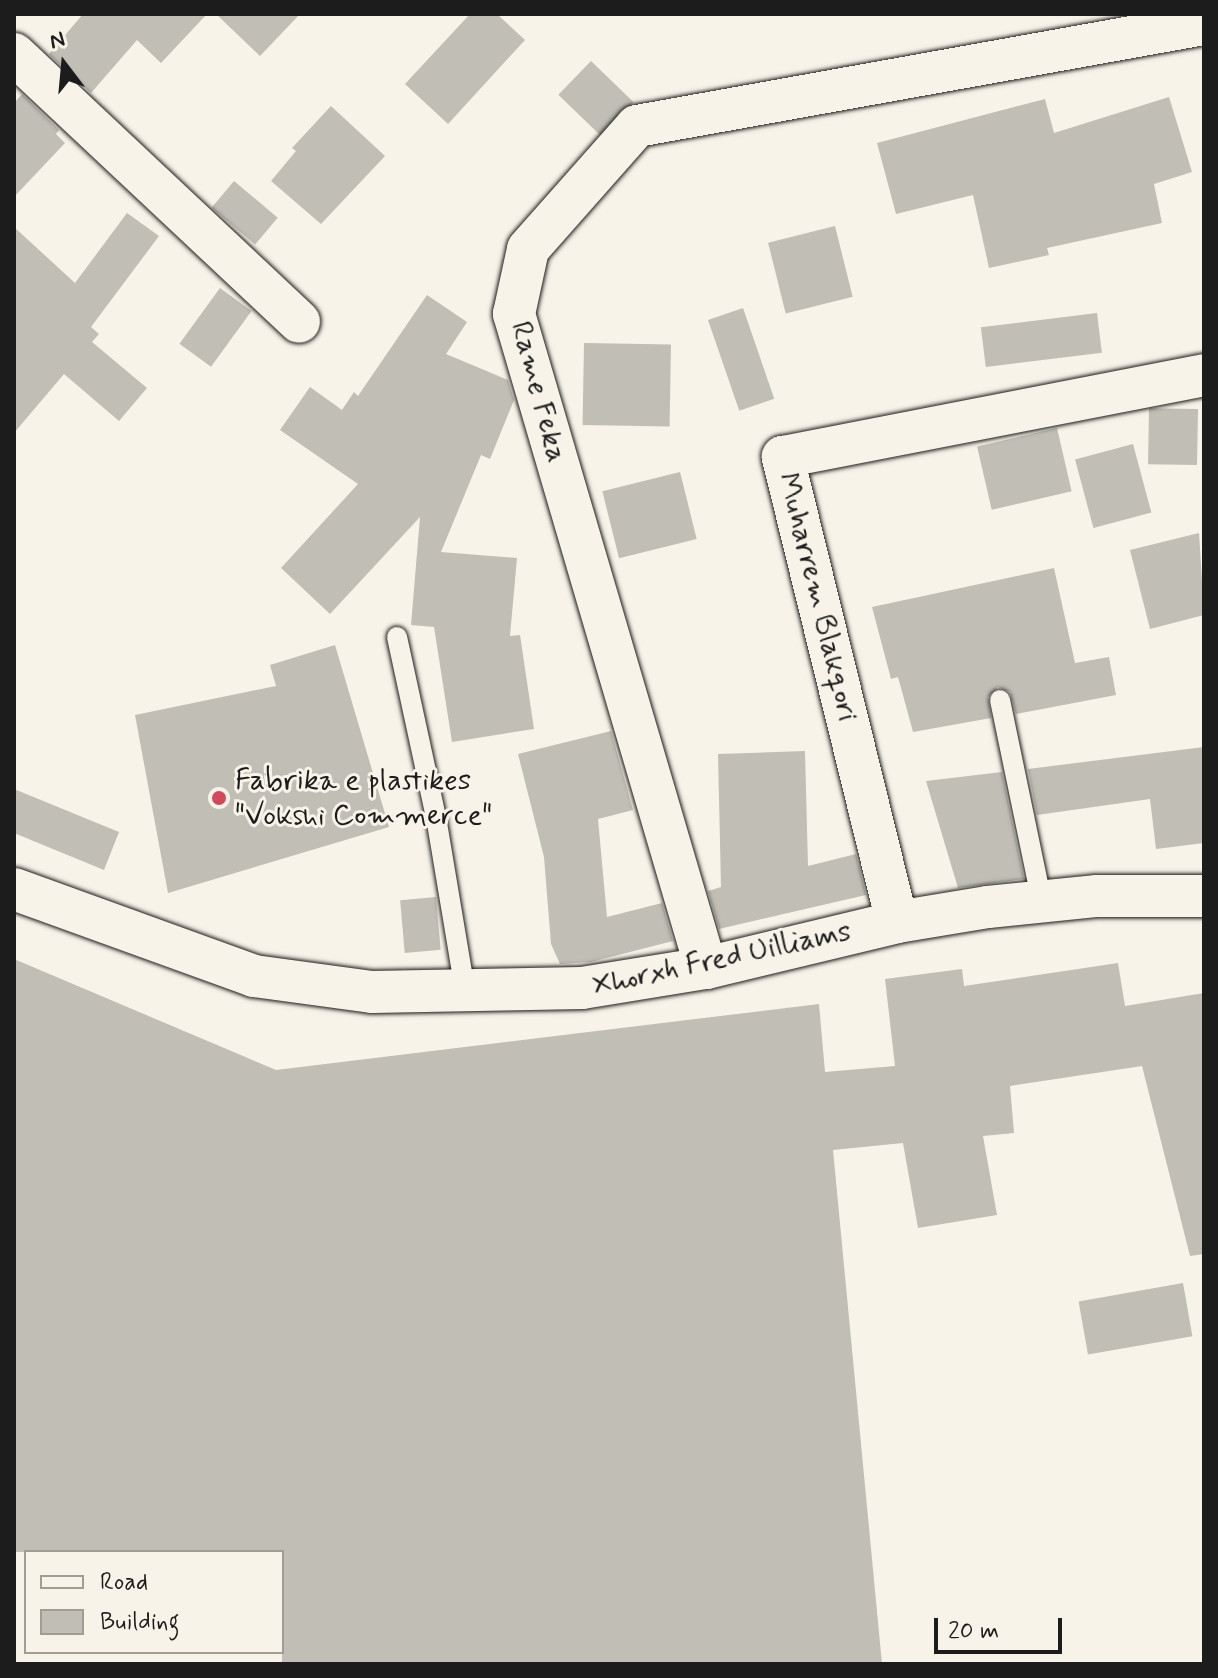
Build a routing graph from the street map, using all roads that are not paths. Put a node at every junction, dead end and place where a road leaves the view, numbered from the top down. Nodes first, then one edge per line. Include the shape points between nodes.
1 (1204, 24) edge
2 (14, 54) edge
3 (299, 322) dead end
4 (1204, 375) edge
5 (397, 637) dead end
6 (1000, 700) dead end
7 (14, 889) edge
8 (1204, 896) edge
9 (1042, 902) junction
10 (897, 922) junction
11 (706, 968) junction
12 (465, 991) junction

1 - 11 street, Rame Feka via 637,126 528,249 514,314
2 - 3 street
4 - 10 street, Muharrem Blakqori via 783,457
5 - 12 lane via 436,817
6 - 9 lane
7 - 12 street, Xhorxh Fred Uilliams via 254,976 372,992
8 - 9 street, Xhorxh Fred Uilliams
9 - 10 street, Xhorxh Fred Uilliams
10 - 11 street, Xhorxh Fred Uilliams
11 - 12 street, Xhorxh Fred Uilliams via 582,988

